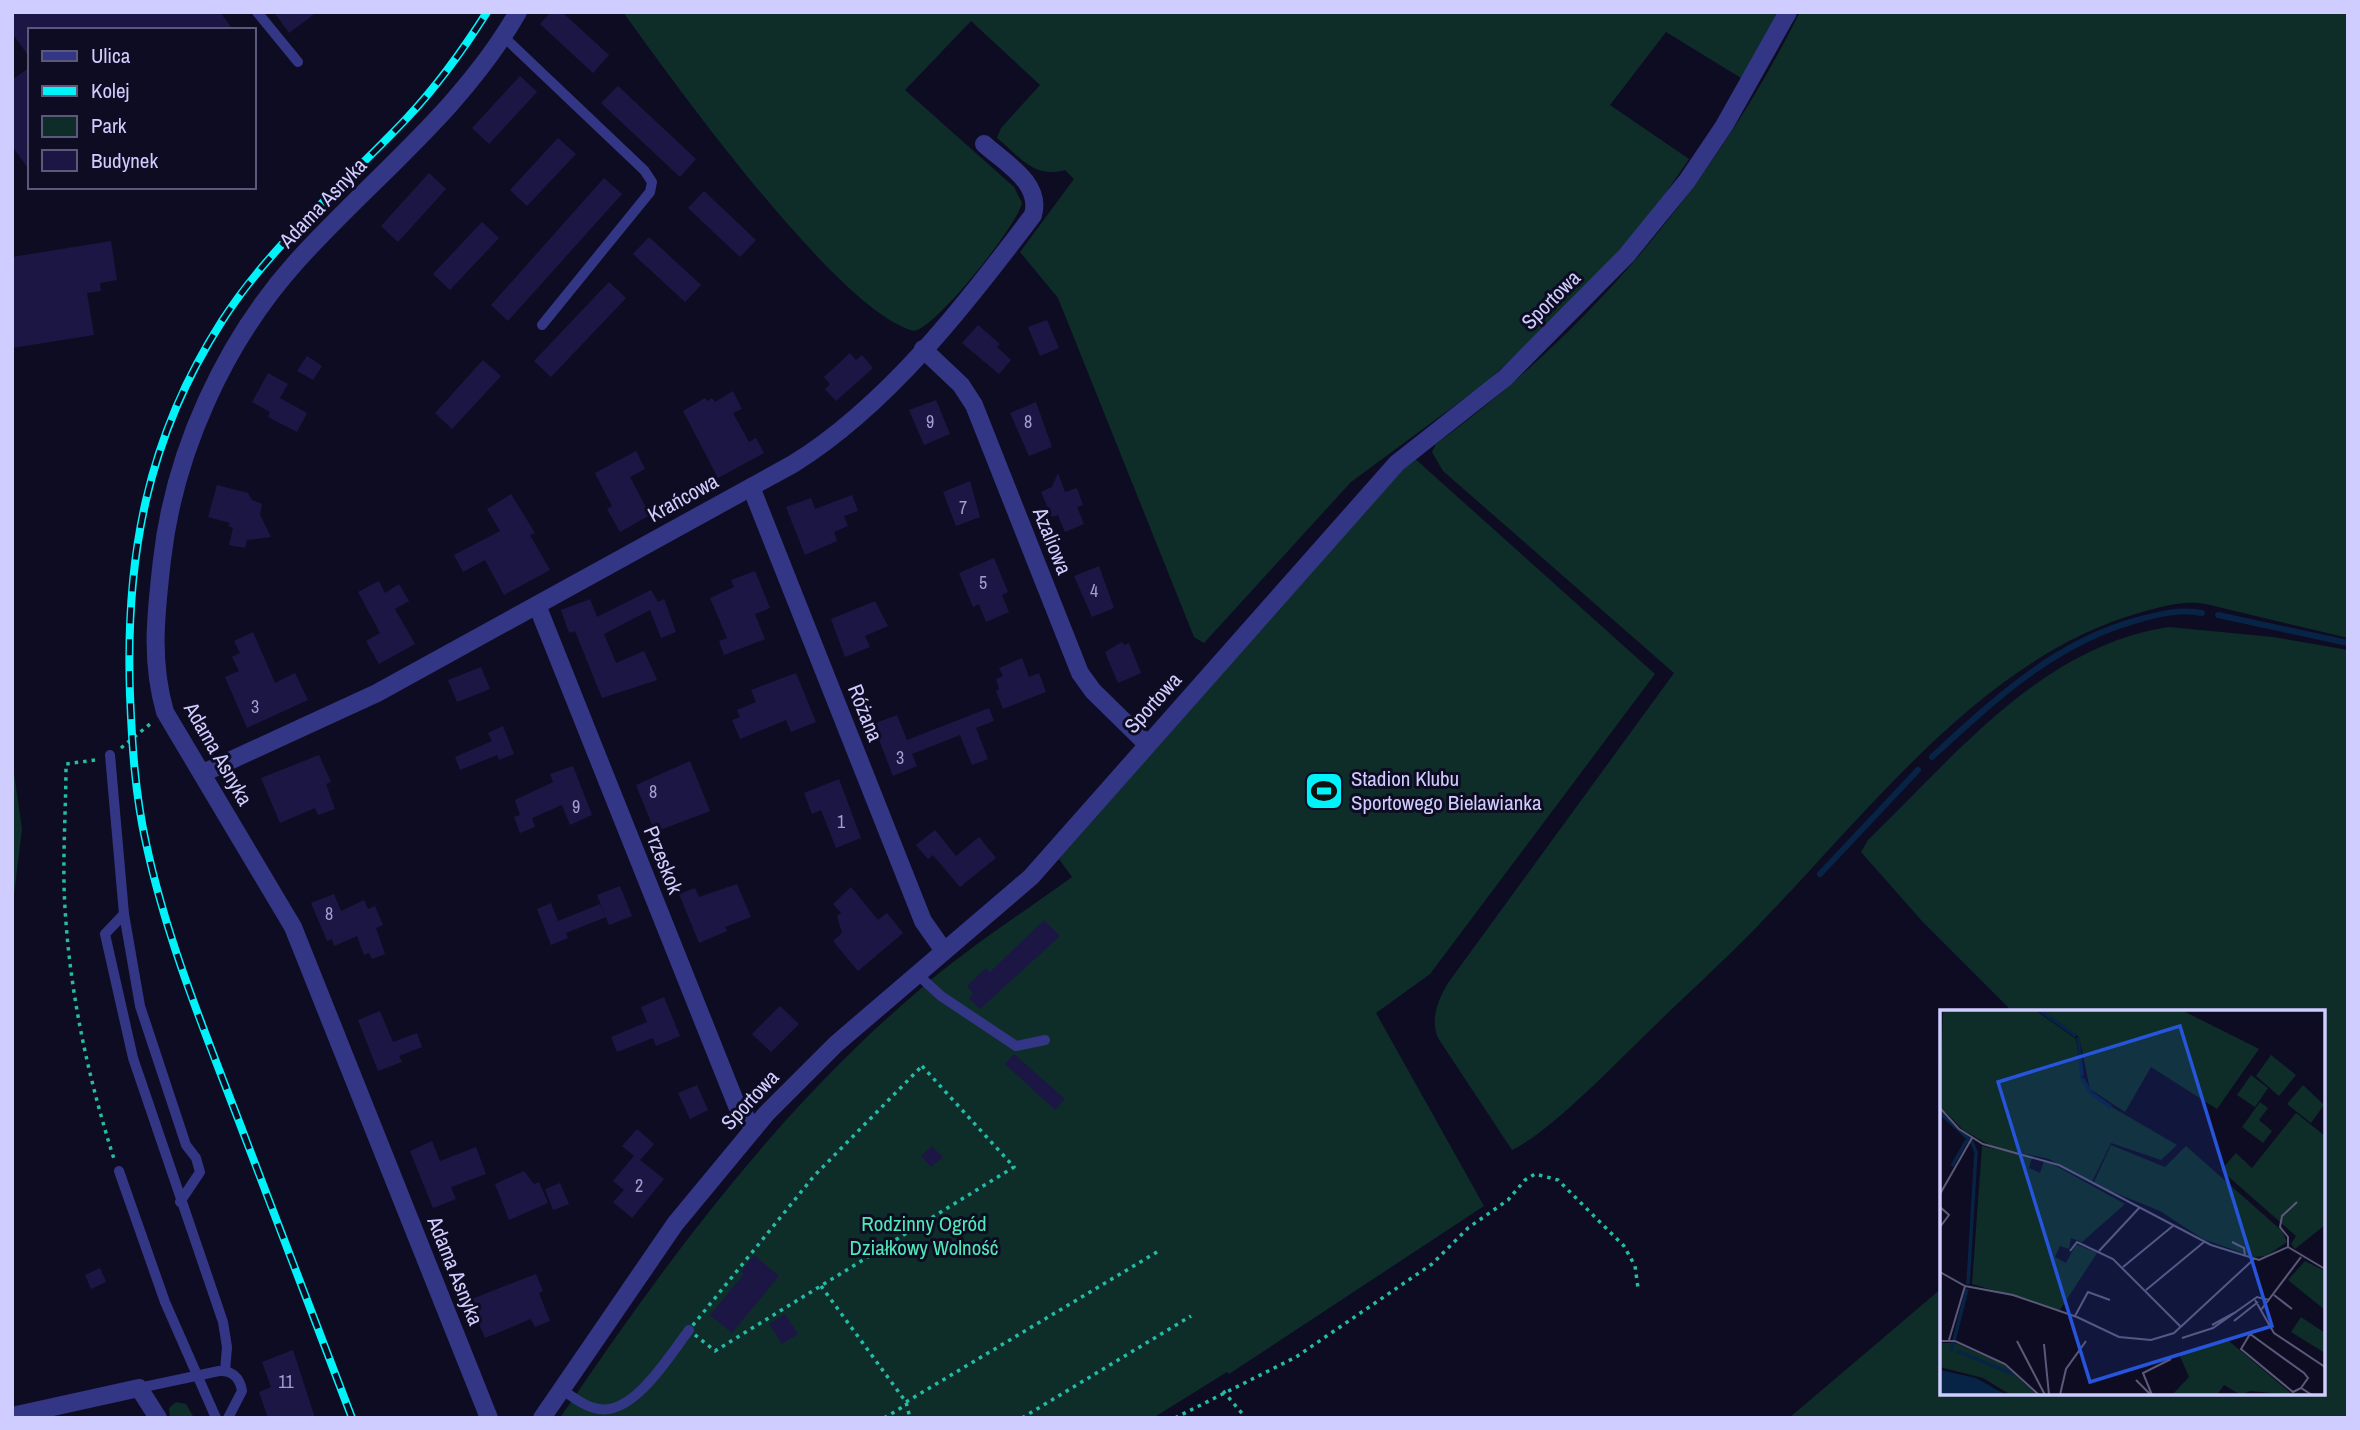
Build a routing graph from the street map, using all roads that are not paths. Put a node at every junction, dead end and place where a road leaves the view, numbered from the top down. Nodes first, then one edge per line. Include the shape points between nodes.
1 (257, 12) edge
2 (518, 12) edge
3 (1787, 12) edge
4 (504, 37) junction
5 (299, 62) dead end
6 (984, 144) dead end
7 (542, 325) dead end
8 (923, 349) junction
9 (751, 487) junction
10 (537, 605) junction
11 (1147, 744) junction
12 (110, 755) dead end
13 (203, 773) junction
14 (124, 914) junction
15 (944, 951) junction
16 (917, 974) junction
17 (1045, 1040) dead end
18 (754, 1128) junction
19 (118, 1171) road end
20 (180, 1202) junction
21 (689, 1331) road end
22 (225, 1371) junction
23 (199, 1375) junction
24 (139, 1388) junction
25 (561, 1389) junction
26 (12, 1416) edge
27 (158, 1418) edge
28 (216, 1418) edge
29 (228, 1418) edge
30 (489, 1418) edge
31 (542, 1418) edge

1 - 5 lane
2 - 4 street, Adama Asnyka
3 - 11 street, Sportowa via 1724,126 1626,256 1504,378 1397,463
4 - 7 lane via 652,182 650,192
4 - 13 street, Adama Asnyka via 442,115 297,261 260,308 229,355 187,454 165,533 153,636 165,712
6 - 8 street, Krańcowa via 1033,190 1036,206
8 - 9 street, Krańcowa via 832,438
8 - 11 street, Azaliowa via 961,385 974,405 1078,669 1093,691
9 - 10 street, Krańcowa
9 - 15 street, Różana via 923,921
10 - 13 street, Krańcowa via 376,693
10 - 18 street, Przeskok via 737,1106
11 - 15 street, Sportowa via 1036,871
12 - 14 lane
13 - 30 street, Adama Asnyka via 293,927
14 - 20 lane via 105,934 133,1058
14 - 20 lane via 140,1006 186,1145 200,1171
15 - 16 street, Sportowa
16 - 17 lane via 941,996 1016,1046
16 - 18 street, Sportowa via 818,1062
18 - 25 street, Sportowa via 675,1224
19 - 23 lane via 165,1302
20 - 22 lane via 223,1322
21 - 25 lane via 640,1392 622,1405 597,1409
22 - 23 lane
22 - 29 lane via 237,1378 242,1389
23 - 24 lane
23 - 28 lane
24 - 26 street
24 - 27 street
25 - 31 street, Sportowa

